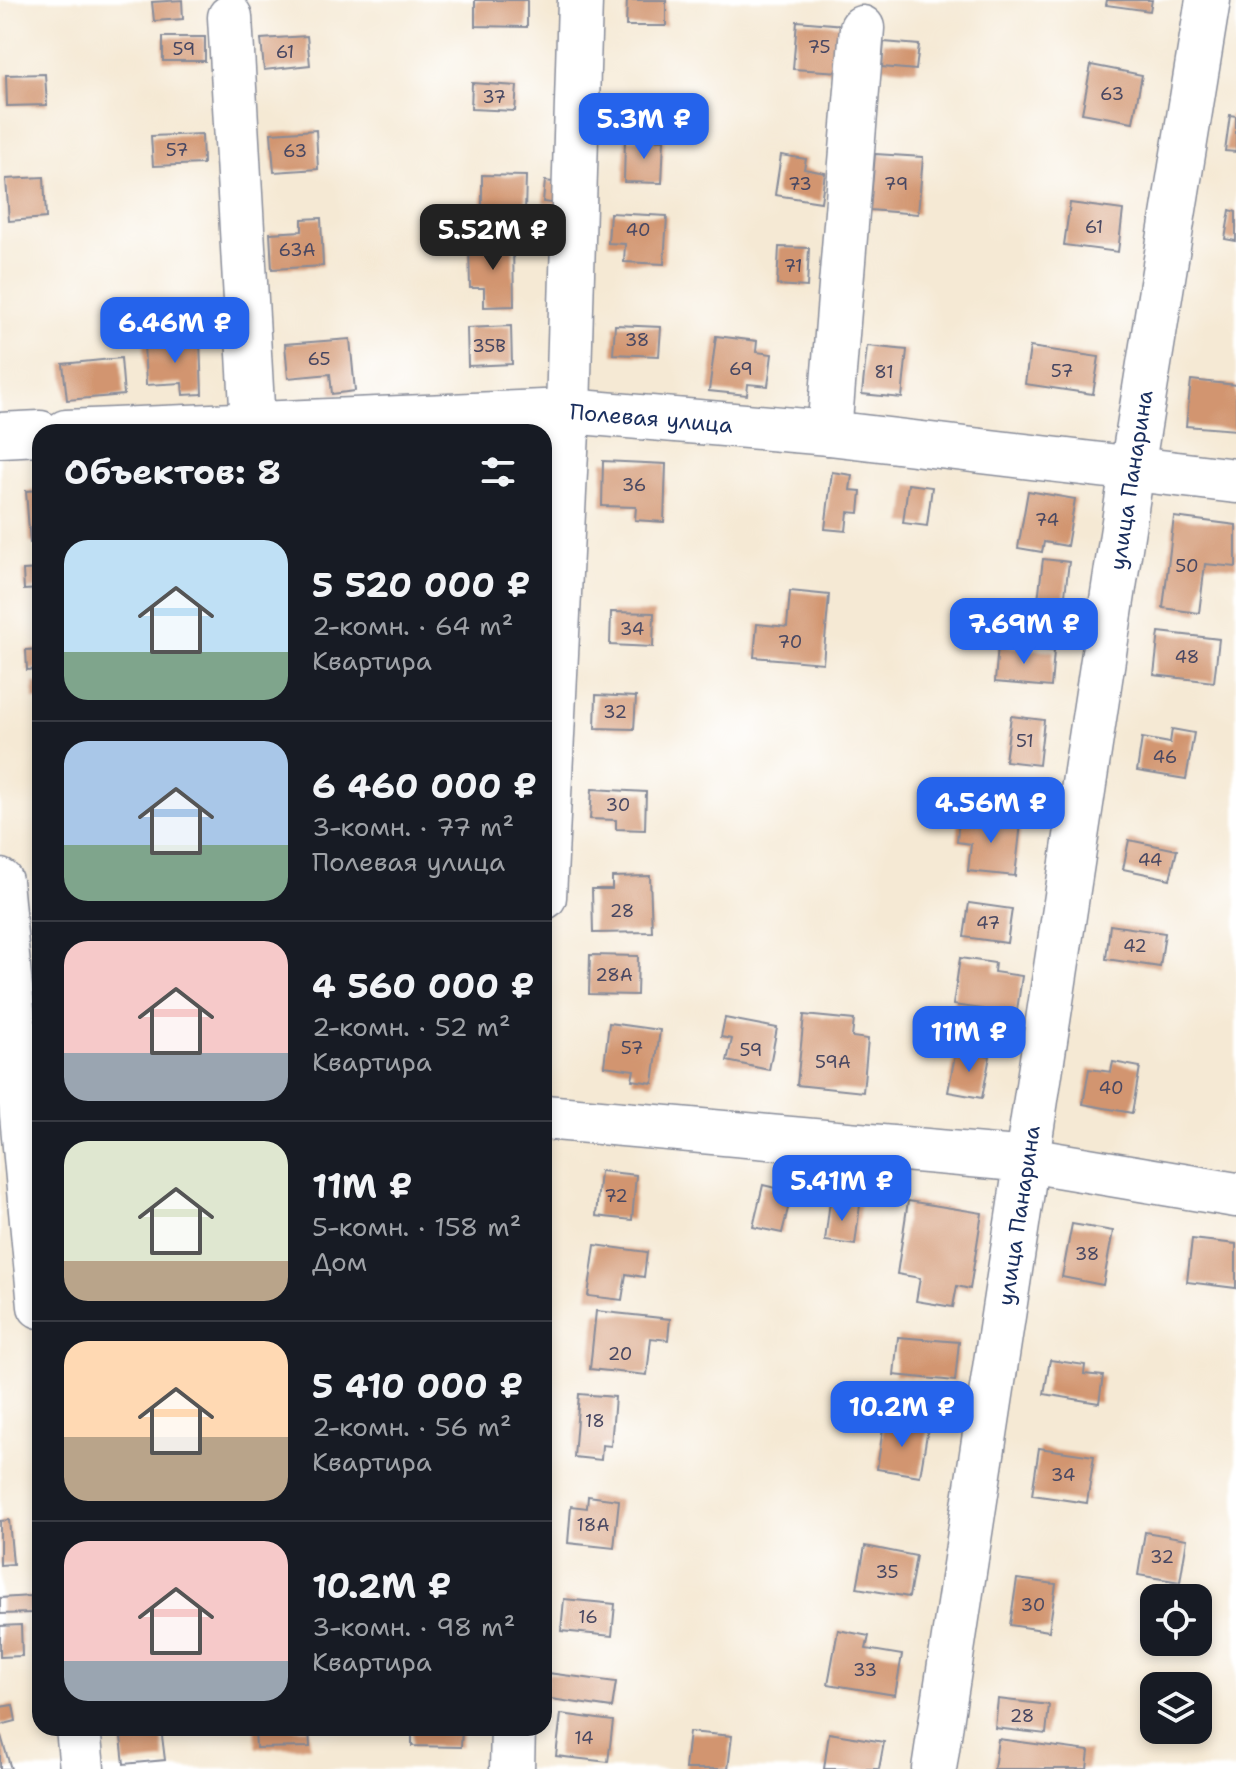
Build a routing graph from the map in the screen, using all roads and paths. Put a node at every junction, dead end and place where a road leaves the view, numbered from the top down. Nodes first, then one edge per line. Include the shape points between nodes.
1 (580, 0) edge
2 (1208, 0) edge
3 (230, 17) dead end
4 (862, 28) dead end
5 (568, 411) junction
6 (253, 424) joint
7 (32, 433) edge
8 (829, 433) junction
9 (0, 435) edge
10 (1132, 469) junction
11 (1236, 481) edge
12 (552, 735) edge
13 (0, 881) edge
14 (21, 1104) edge
15 (552, 1118) edge
16 (1028, 1160) junction
17 (1236, 1195) edge
18 (32, 1221) edge
19 (79, 1736) edge
20 (513, 1736) edge
21 (82, 1769) edge
22 (512, 1769) edge
23 (934, 1769) edge

1 - 5 street
2 - 10 street, улица Панарина
3 - 6 street
4 - 8 street
5 - 6 street, Полевая улица
5 - 8 street, Полевая улица
5 - 12 street
7 - 9 street
8 - 10 street, Полевая улица
10 - 11 street, Полевая улица
10 - 16 street, улица Панарина
13 - 14 street
14 - 18 street
15 - 16 street
16 - 17 street
16 - 23 street, улица Панарина
19 - 21 street
20 - 22 street

